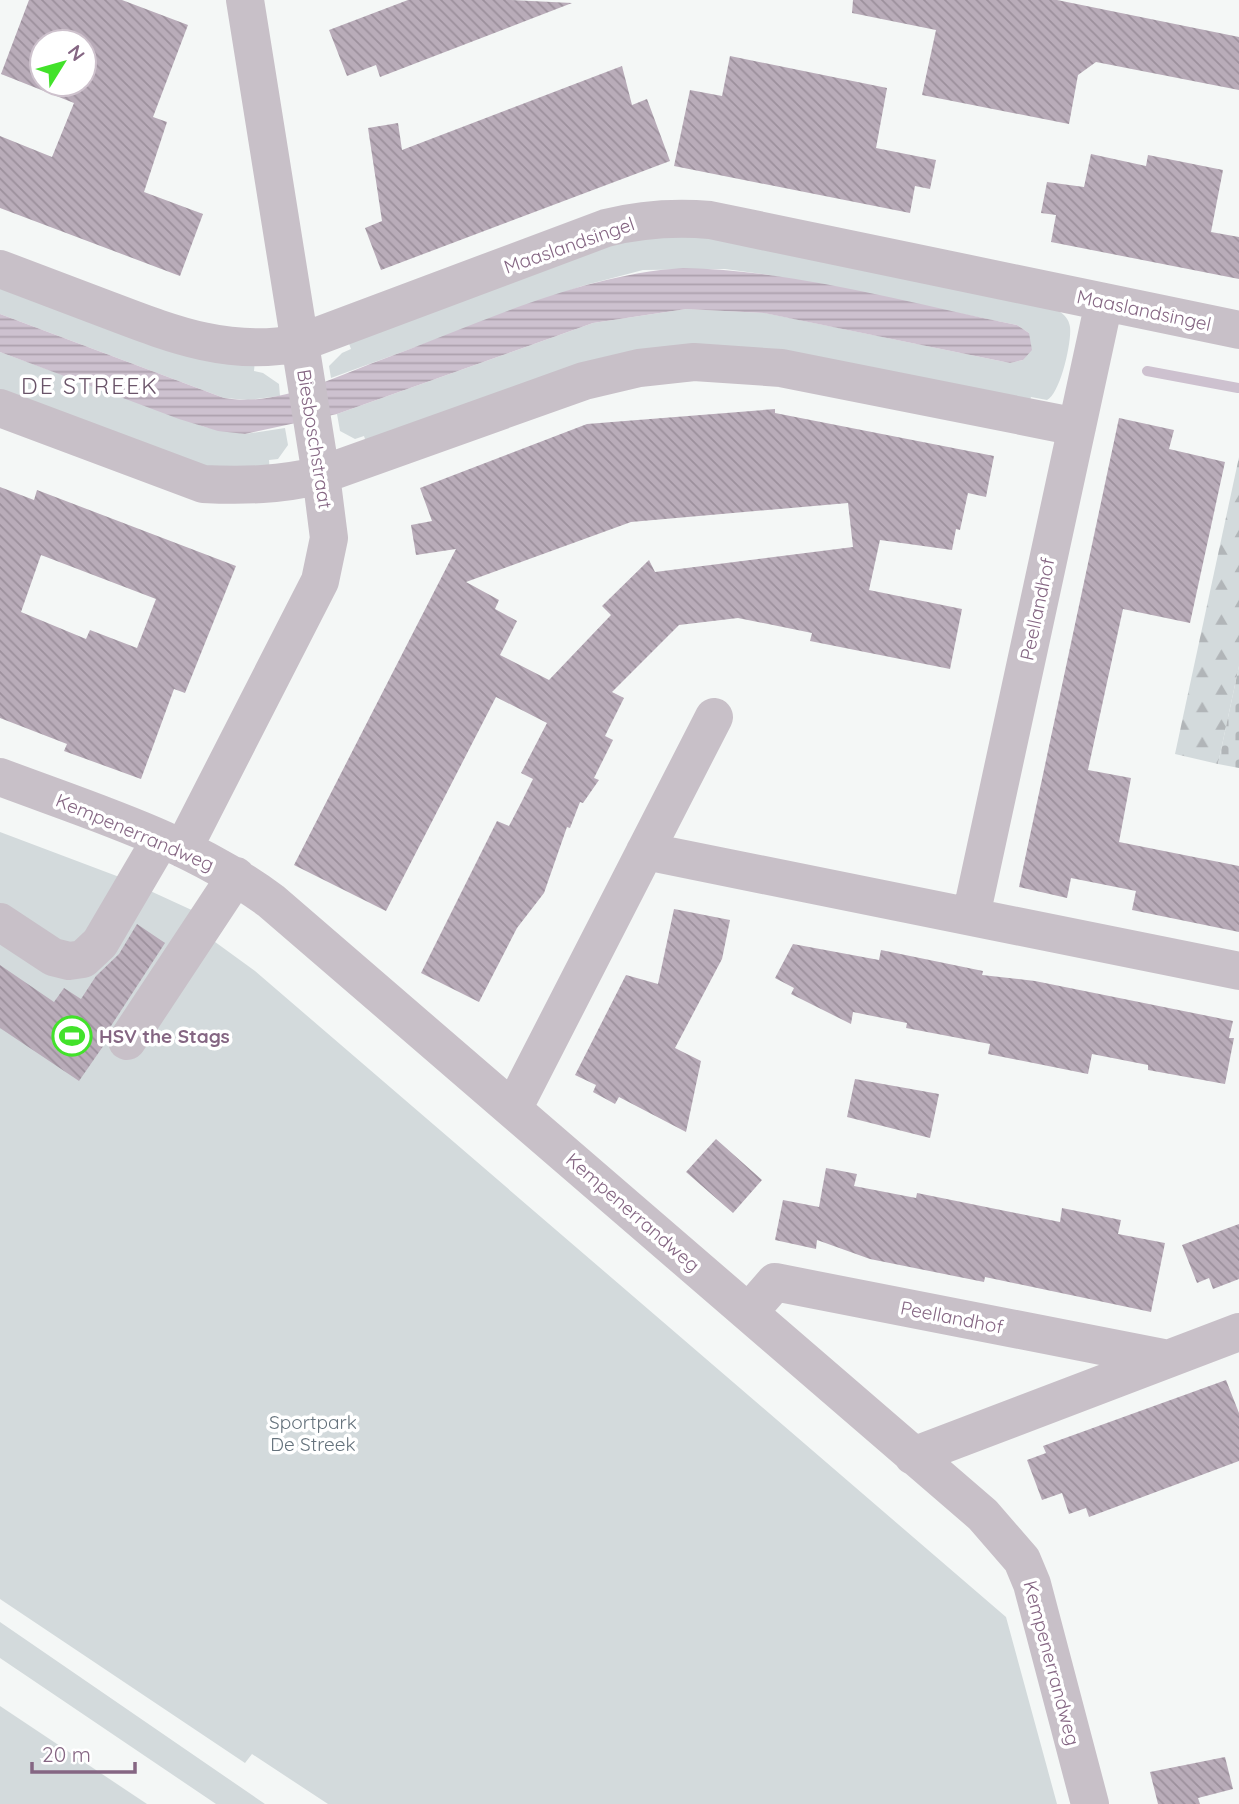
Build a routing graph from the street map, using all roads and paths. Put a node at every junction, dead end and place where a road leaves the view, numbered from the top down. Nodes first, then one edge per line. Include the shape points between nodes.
1 (245, 0) edge
2 (0, 269) edge
3 (1104, 302) junction
4 (1239, 330) edge
5 (302, 357) junction
6 (0, 408) edge
7 (1077, 427) junction
8 (318, 457) junction
9 (714, 717) dead end
10 (0, 777) edge
11 (172, 844) junction
12 (646, 851) junction
13 (236, 876) junction
14 (971, 916) junction
15 (0, 922) edge
16 (1239, 971) edge
17 (127, 1041) dead end
18 (513, 1109) junction
19 (749, 1312) junction
20 (1239, 1332) edge
21 (1168, 1359) junction
22 (914, 1455) junction
23 (1090, 1804) edge

1 - 5 street, Biesboschstraat
2 - 5 street, Maaslandsingel via 181,338
3 - 4 street, Maaslandsingel
3 - 5 street, Maaslandsingel via 710,220 655,218 606,228
3 - 7 street, Peellandhof
5 - 8 street, Biesboschstraat
6 - 8 street via 203,484 282,485
7 - 8 street via 781,368 694,362 584,381
7 - 14 street, Peellandhof
8 - 11 street, Biesboschstraat via 329,538 320,582
9 - 12 street
10 - 11 street, Kempenerrandweg
11 - 13 street, Kempenerrandweg
11 - 15 street, Biesboschstraat via 100,943 83,959 53,957
12 - 14 street
12 - 18 street
13 - 17 street
13 - 18 street, Kempenerrandweg via 291,916
14 - 16 street
18 - 19 street, Kempenerrandweg
19 - 21 street, Peellandhof via 775,1282
19 - 22 street, Kempenerrandweg
20 - 21 street
21 - 22 street
22 - 23 street, Kempenerrandweg via 983,1515 1022,1560

